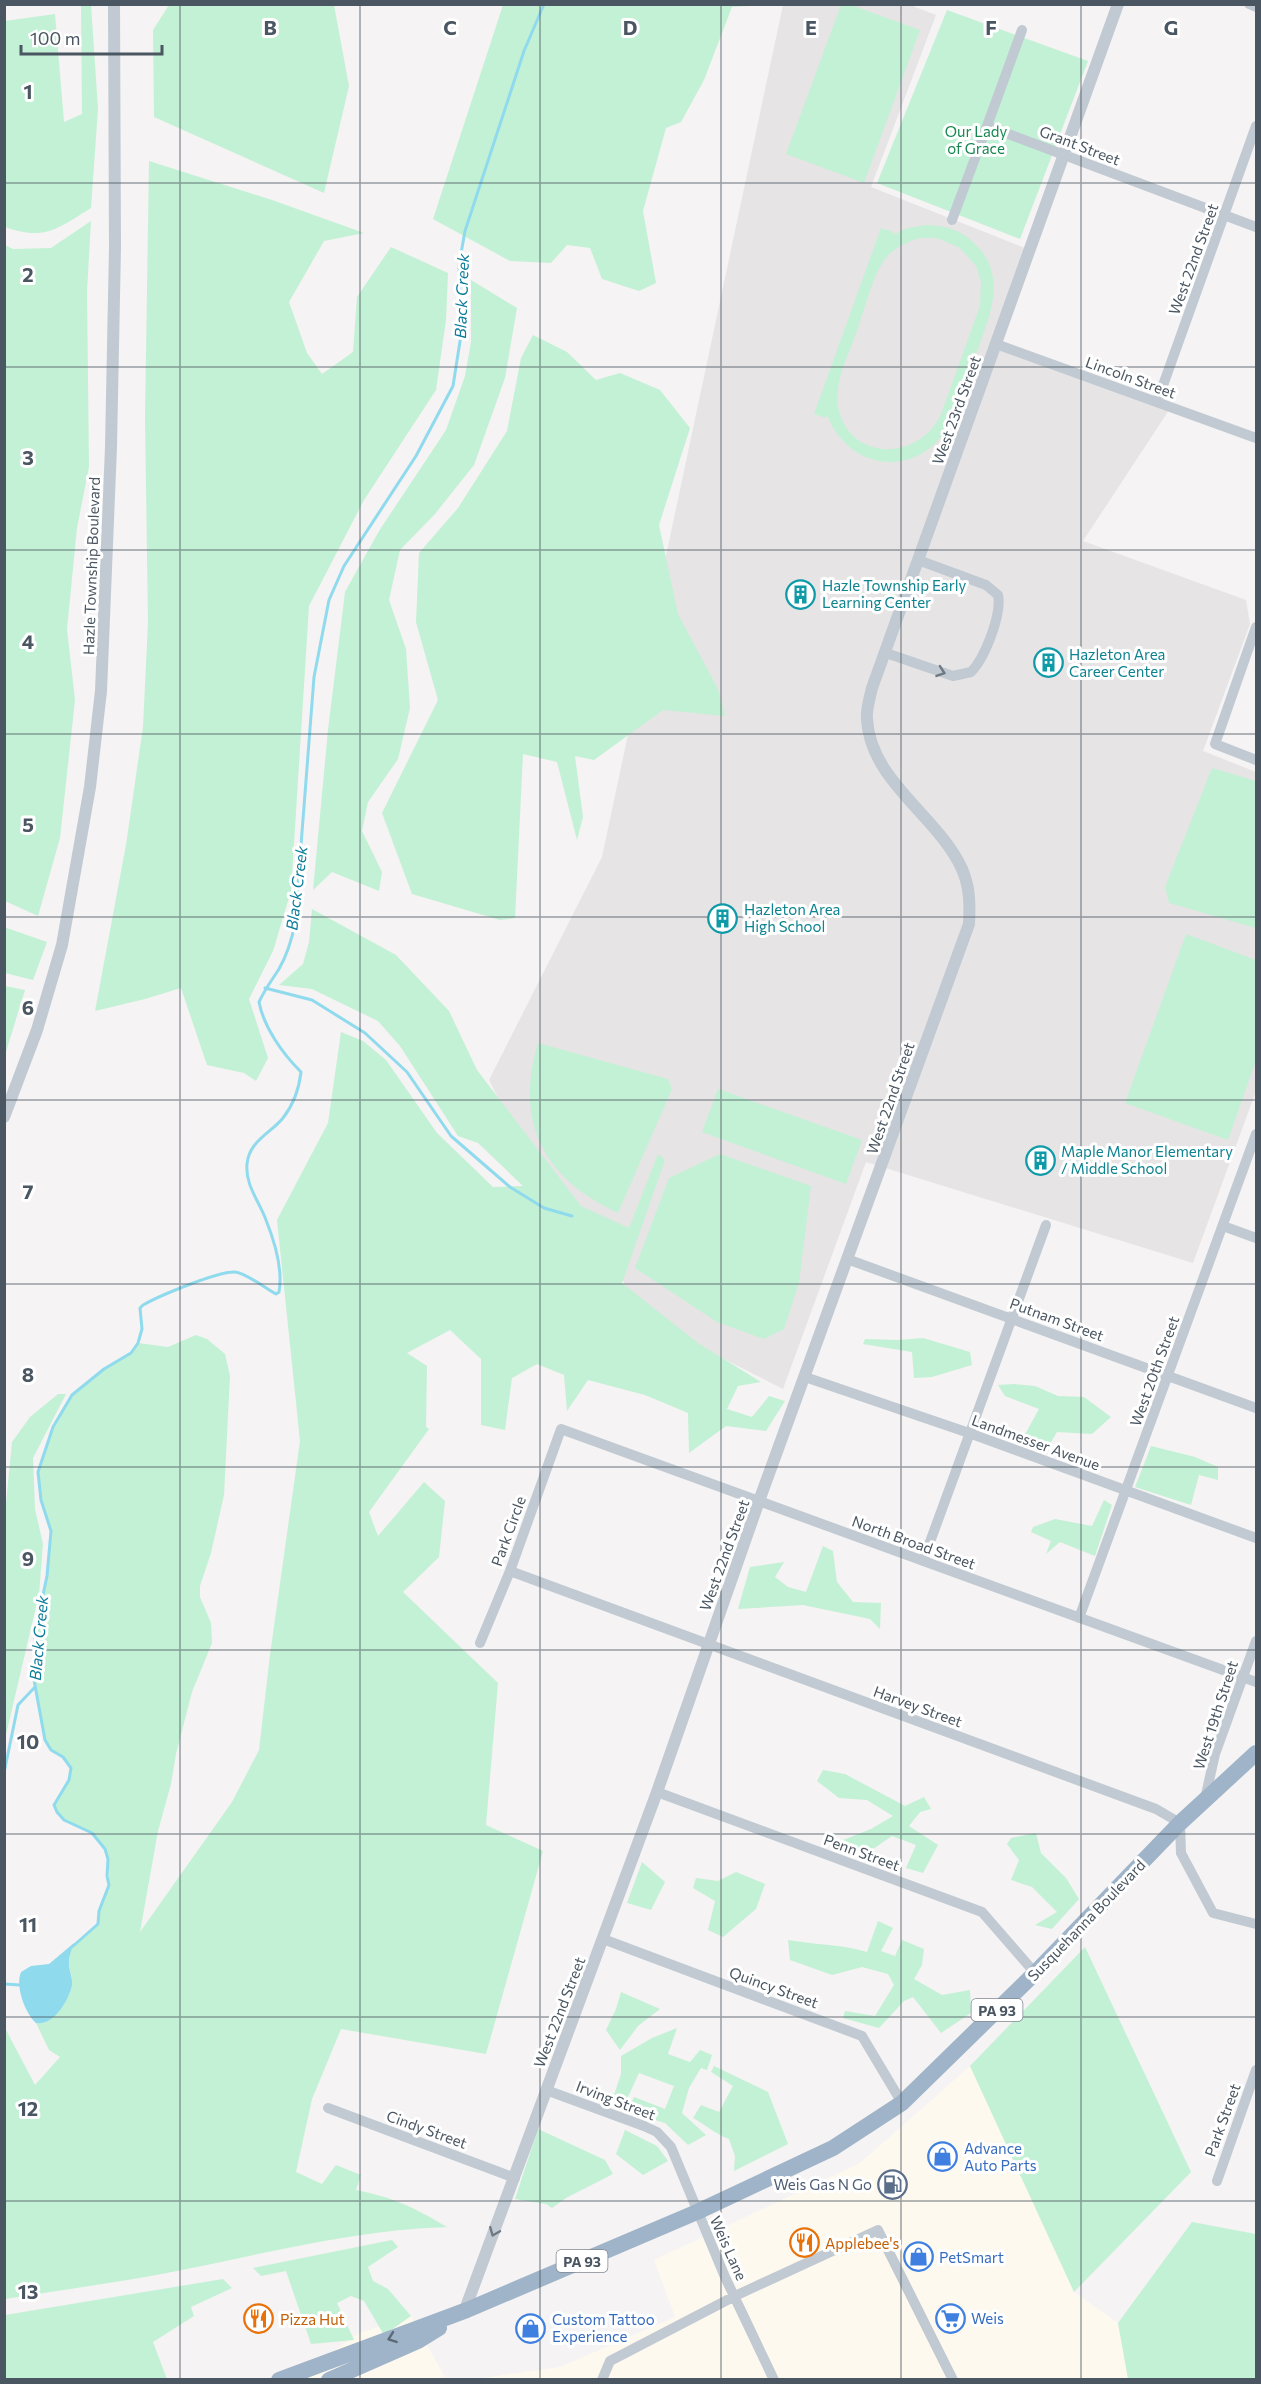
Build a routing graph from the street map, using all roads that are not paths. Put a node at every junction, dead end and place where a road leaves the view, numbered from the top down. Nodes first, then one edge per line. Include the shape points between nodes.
1 (114, 4) edge
2 (1118, 4) edge
3 (1249, 4) edge
4 (1257, 7) edge
5 (1022, 30) dead end
6 (987, 126) junction
7 (1257, 126) edge
8 (1064, 155) junction
9 (1224, 215) junction
10 (952, 220) dead end
11 (1257, 227) edge
12 (996, 344) junction
13 (1157, 402) junction
14 (1257, 438) edge
15 (918, 560) junction
16 (1257, 627) edge
17 (1253, 650) edge
18 (886, 652) junction
19 (1257, 760) edge
20 (923, 816) joint
21 (4, 1117) edge
22 (1257, 1134) edge
23 (1046, 1225) dead end
24 (1223, 1226) junction
25 (1257, 1238) edge
26 (847, 1259) junction
27 (1011, 1319) junction
28 (1168, 1376) junction
29 (805, 1377) junction
30 (1257, 1408) edge
31 (561, 1429) joint
32 (969, 1433) junction
33 (1126, 1491) junction
34 (759, 1501) junction
35 (1257, 1538) edge
36 (922, 1561) junction
37 (510, 1571) junction
38 (1079, 1618) junction
39 (1257, 1641) edge
40 (480, 1642) dead end
41 (707, 1645) junction
42 (1243, 1678) junction
43 (1257, 1682) edge
44 (1256, 1755) edge
45 (657, 1792) junction
46 (1205, 1799) junction
47 (1180, 1823) junction
48 (1257, 1924) edge
49 (603, 1939) junction
50 (1035, 1973) junction
51 (1257, 2070) edge
52 (546, 2090) junction
53 (902, 2103) junction
54 (328, 2108) dead end
55 (515, 2178) junction
56 (1217, 2181) dead end
57 (697, 2212) junction
58 (735, 2296) junction
59 (467, 2310) junction
60 (279, 2379) edge
61 (329, 2379) edge
62 (602, 2379) edge
63 (774, 2379) edge
64 (953, 2379) edge

1 - 21 street, Hazle Township Boulevard via 113,376 101,691 90,787 62,945 37,1030
2 - 8 street, West 23rd Street
3 - 4 street
5 - 6 street
6 - 8 street, Grant Street
6 - 10 street
7 - 9 street, West 22nd Street
8 - 9 street, Grant Street
8 - 12 street, West 23rd Street
9 - 11 street, Grant Street
9 - 13 street, West 22nd Street
12 - 13 street, Lincoln Street
12 - 15 street, West 23rd Street
13 - 14 street, Lincoln Street
15 - 18 street, West 23rd Street
18 -> 15 street via 953,676 971,672 996,619 998,595 986,585
16 - 17 street
17 - 19 street via 1215,744
18 - 20 street, West 23rd Street via 872,688 866,719 881,762
20 - 26 street, West 22nd Street via 951,849 963,871 968,888 969,924
22 - 24 street, West 20th Street
23 - 27 street
24 - 25 street
24 - 28 street, West 20th Street
26 - 27 street, Putnam Street
26 - 29 street, West 22nd Street
27 - 28 street, Putnam Street
27 - 32 street
28 - 30 street, Putnam Street
28 - 33 street, West 20th Street
29 - 32 street, Landmesser Avenue
29 - 34 street, West 22nd Street
31 - 34 street, North Broad Street
31 - 37 street, Park Circle
32 - 33 street, Landmesser Avenue
32 - 36 street
33 - 35 street, Landmesser Avenue
33 - 38 street, West 20th Street
34 - 36 street, North Broad Street
34 - 41 street, West 22nd Street
36 - 38 street, North Broad Street
37 - 40 street, Park Circle
37 - 41 street, Harvey Street
38 - 42 street, North Broad Street
39 - 42 street, West 19th Street
41 - 45 street, West 22nd Street
41 - 47 street, Harvey Street via 1156,1809
42 - 43 street, North Broad Street
42 - 46 street, West 19th Street via 1215,1754
44 - 46 highway, Susquehanna Boulevard / PA 93
45 - 49 street, West 22nd Street
45 - 50 street, Penn Street via 982,1912
46 - 47 highway, Susquehanna Boulevard / PA 93
47 - 48 street via 1181,1853 1213,1913
47 - 50 highway, Susquehanna Boulevard / PA 93
49 - 52 street, West 22nd Street
49 - 53 street, Quincy Street via 862,2036
50 - 53 highway, Susquehanna Boulevard / PA 93
51 - 56 street, Park Street
52 - 55 street, West 22nd Street
52 - 57 street, Irving Street via 662,2136 675,2154
53 - 57 highway, Susquehanna Boulevard / PA 93 via 833,2148
54 - 55 street, Cindy Street
55 -> 59 street, West 22nd Street
57 - 58 street, Weis Lane
57 - 59 highway, Susquehanna Boulevard / PA 93
58 - 62 street, Weis Lane via 610,2361
58 - 63 street, Weis Lane
58 - 64 street, Weis Lane via 878,2230
59 -> 60 highway, Susquehanna Boulevard / PA 93
59 - 61 highway, Susquehanna Boulevard / PA 93 via 418,2342

